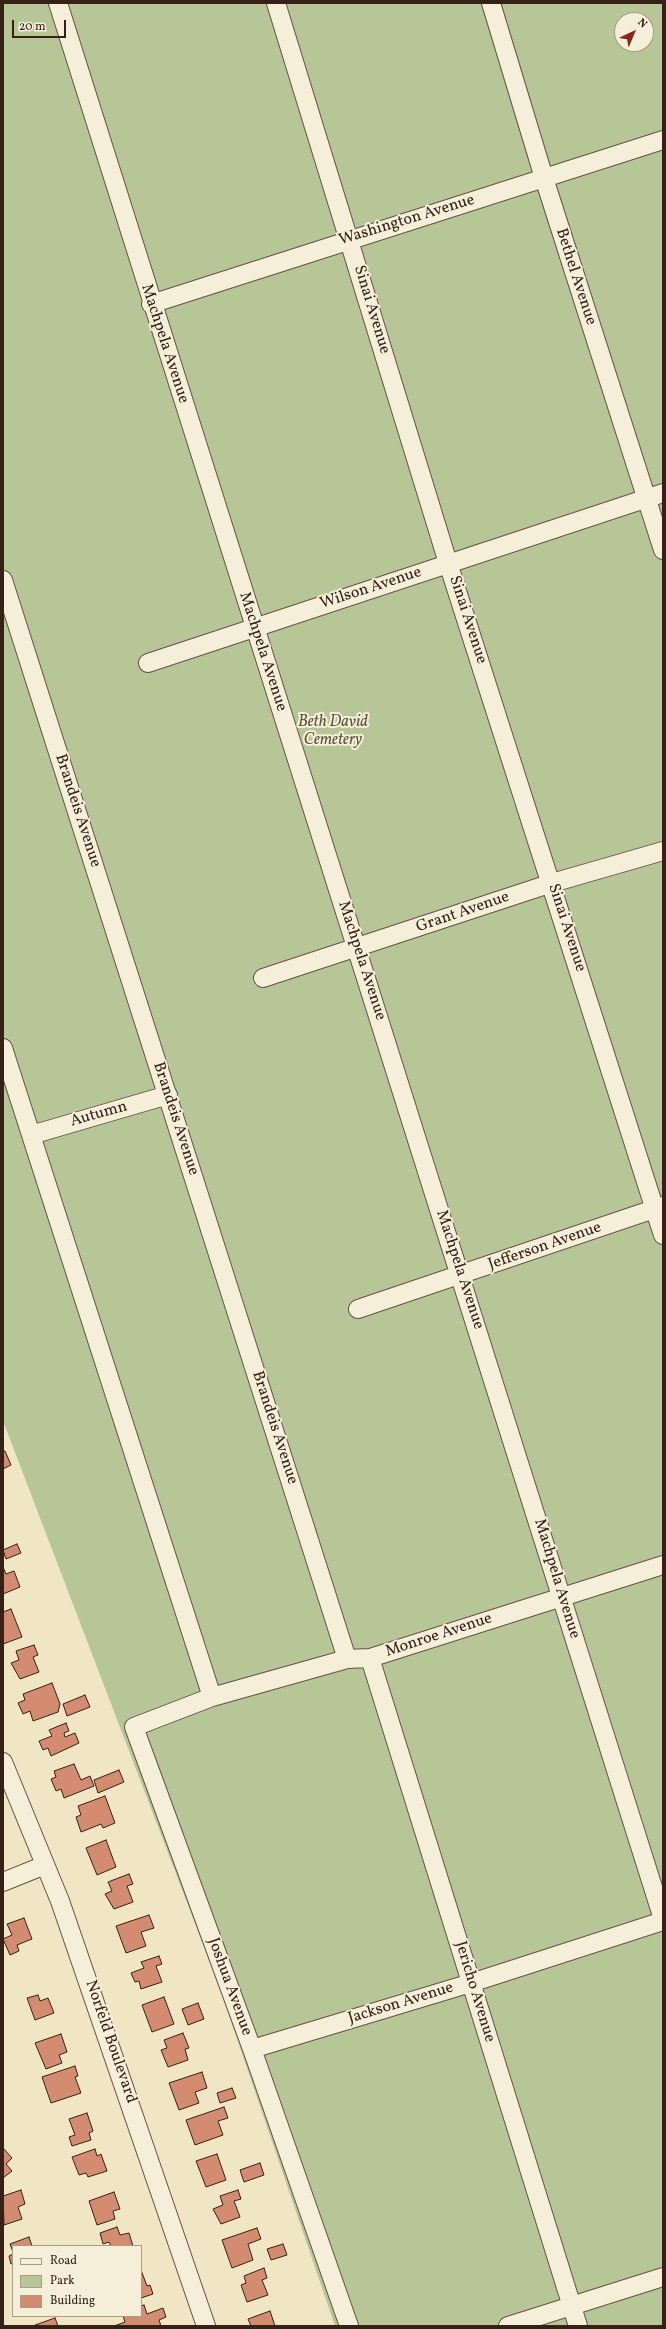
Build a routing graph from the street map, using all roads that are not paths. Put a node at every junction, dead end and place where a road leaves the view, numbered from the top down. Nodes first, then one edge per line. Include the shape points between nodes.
1 (58, 3) edge
2 (276, 3) edge
3 (491, 3) edge
4 (663, 140) edge
5 (544, 178) junction
6 (349, 239) junction
7 (151, 304) junction
8 (663, 493) edge
9 (646, 498) junction
10 (663, 550) edge
11 (448, 563) junction
12 (3, 580) edge
13 (254, 628) junction
14 (148, 663) dead end
15 (663, 851) edge
16 (552, 883) junction
17 (357, 949) junction
18 (263, 978) dead end
19 (3, 1048) edge
20 (168, 1095) junction
21 (31, 1135) junction
22 (659, 1208) edge
23 (663, 1235) edge
24 (460, 1275) junction
25 (358, 1309) dead end
26 (663, 1565) edge
27 (561, 1596) junction
28 (370, 1658) junction
29 (347, 1659) junction
30 (212, 1697) junction
31 (3, 1762) edge
32 (45, 1865) junction
33 (3, 1882) edge
34 (663, 1920) edge
35 (471, 1983) junction
36 (252, 2049) junction
37 (663, 2277) edge
38 (572, 2305) junction
39 (206, 2326) edge
40 (349, 2326) edge
41 (508, 2326) edge
42 (578, 2326) edge

1 - 7 street, Machpela Avenue
2 - 6 street, Sinai Avenue
3 - 5 street, Bethel Avenue
4 - 5 street, Washington Avenue
5 - 6 street, Washington Avenue
5 - 9 street, Bethel Avenue
6 - 7 street, Washington Avenue
6 - 11 street, Sinai Avenue
7 - 13 street, Machpela Avenue
8 - 9 street, Wilson Avenue
9 - 10 street, Bethel Avenue
9 - 11 street, Wilson Avenue
11 - 13 street, Wilson Avenue
11 - 16 street, Sinai Avenue
12 - 20 street, Brandeis Avenue
13 - 14 street, Wilson Avenue
13 - 17 street, Machpela Avenue
15 - 16 street, Grant Avenue
16 - 17 street, Grant Avenue
16 - 22 street, Sinai Avenue
17 - 18 street, Grant Avenue
17 - 24 street, Machpela Avenue
19 - 21 street
20 - 21 street, Autumn
20 - 29 street, Brandeis Avenue
21 - 30 street
22 - 23 street, Sinai Avenue
22 - 24 street, Jefferson Avenue
24 - 25 street, Jefferson Avenue
24 - 27 street, Machpela Avenue
26 - 27 street, Monroe Avenue
27 - 28 street, Monroe Avenue
27 - 34 street, Machpela Avenue
28 - 29 street, Monroe Avenue
28 - 35 street, Jericho Avenue
29 - 30 street, Monroe Avenue
30 - 36 street, Joshua Avenue via 134,1727
31 - 32 street, Norfeld Boulevard
32 - 33 street
32 - 39 street, Norfeld Boulevard via 98,2009
34 - 35 street, Jackson Avenue
35 - 36 street, Jackson Avenue
35 - 38 street, Jericho Avenue
36 - 40 street, Joshua Avenue
37 - 38 street
38 - 41 street
38 - 42 street, Jericho Avenue

